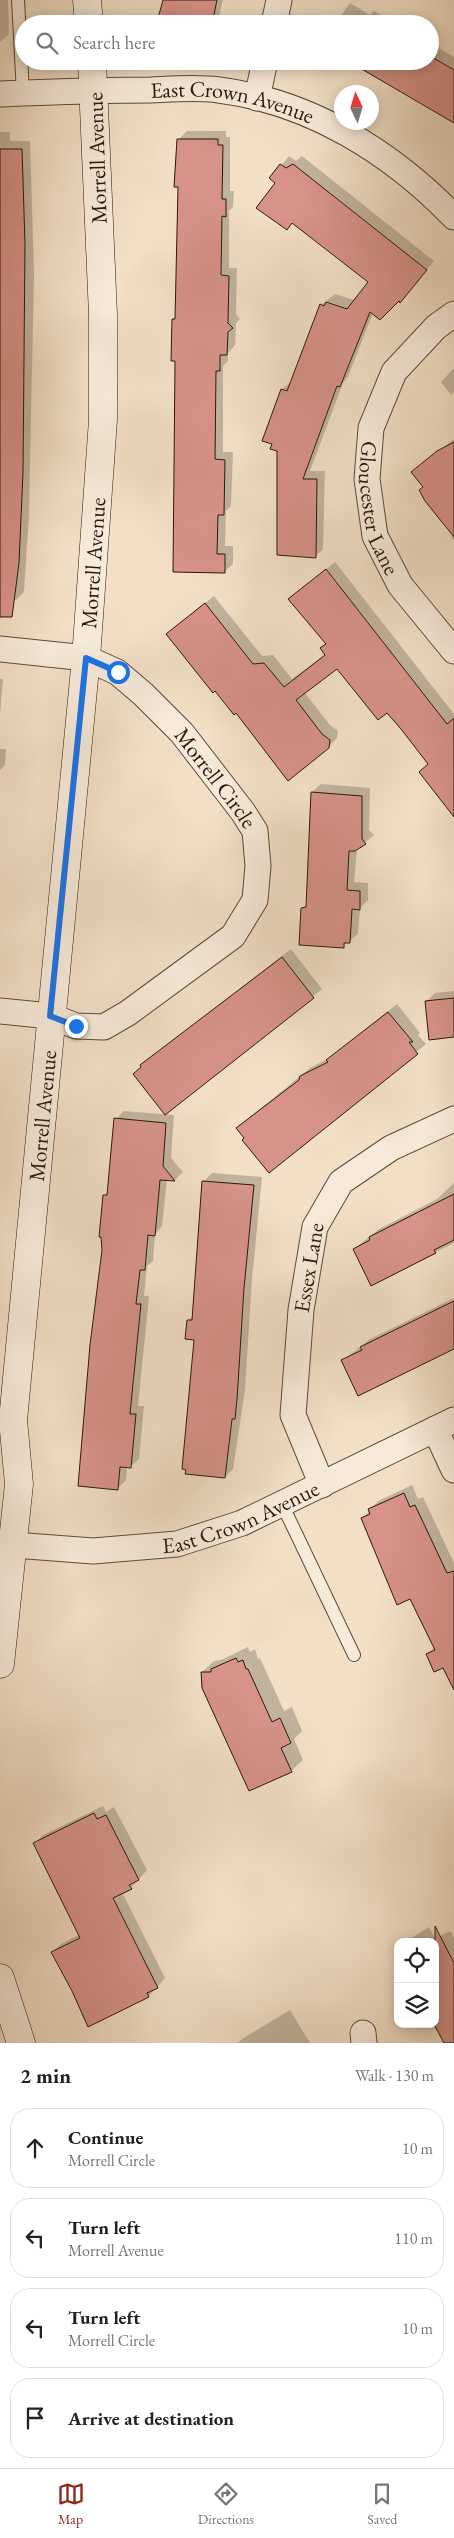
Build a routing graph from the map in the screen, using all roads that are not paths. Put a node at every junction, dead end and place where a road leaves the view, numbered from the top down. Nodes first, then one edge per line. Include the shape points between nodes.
1 (18, 0) edge
2 (87, 0) edge
3 (279, 0) edge
4 (17, 15) edge
5 (88, 15) edge
6 (276, 15) edge
7 (15, 40) edge
8 (93, 70) edge
9 (263, 70) edge
10 (95, 90) junction
11 (11, 93) edge
12 (257, 98) junction
13 (454, 217) edge
14 (454, 314) edge
15 (0, 649) edge
16 (454, 651) edge
17 (86, 658) junction
18 (0, 1011) edge
19 (50, 1016) junction
20 (454, 1119) edge
21 (13, 1420) junction
22 (444, 1425) edge
23 (0, 1457) edge
24 (454, 1470) edge
25 (322, 1485) junction
26 (282, 1504) junction
27 (6, 1545) edge
28 (354, 1656) dead end
29 (0, 1664) edge
30 (0, 1978) edge
31 (21, 2043) edge

1 - 4 lane
2 - 5 street
3 - 6 street
7 - 11 lane
8 - 10 street, Morrell Avenue
9 - 12 street
10 - 11 street, East Crown Avenue
10 - 12 street, East Crown Avenue via 218,90
10 - 17 street, Morrell Avenue via 103,315 103,420
12 - 13 street, East Crown Avenue via 306,113 346,132 424,186
14 - 16 street, Gloucester Lane via 436,327 394,372 371,428 368,479 375,536 400,585
15 - 17 street, Morrell Circle
17 - 19 street, Morrell Avenue
17 - 19 street, Morrell Circle via 118,672 143,694 182,733 243,812 255,831 256,891 255,900 233,936 128,1013 104,1027 76,1026
18 - 19 street, Morrell Circle
19 - 21 street, Morrell Avenue
20 - 25 street, Essex Lane via 391,1148 341,1182 315,1227 301,1310 293,1414
21 - 23 street, Morrell Avenue
21 - 27 street, Morrell Avenue via 19,1484
22 - 24 street
22 - 25 street, East Crown Avenue
25 - 26 street, East Crown Avenue
26 - 27 street, East Crown Avenue via 242,1523 177,1544 93,1551
26 - 28 lane
27 - 29 street, Morrell Avenue
30 - 31 street

